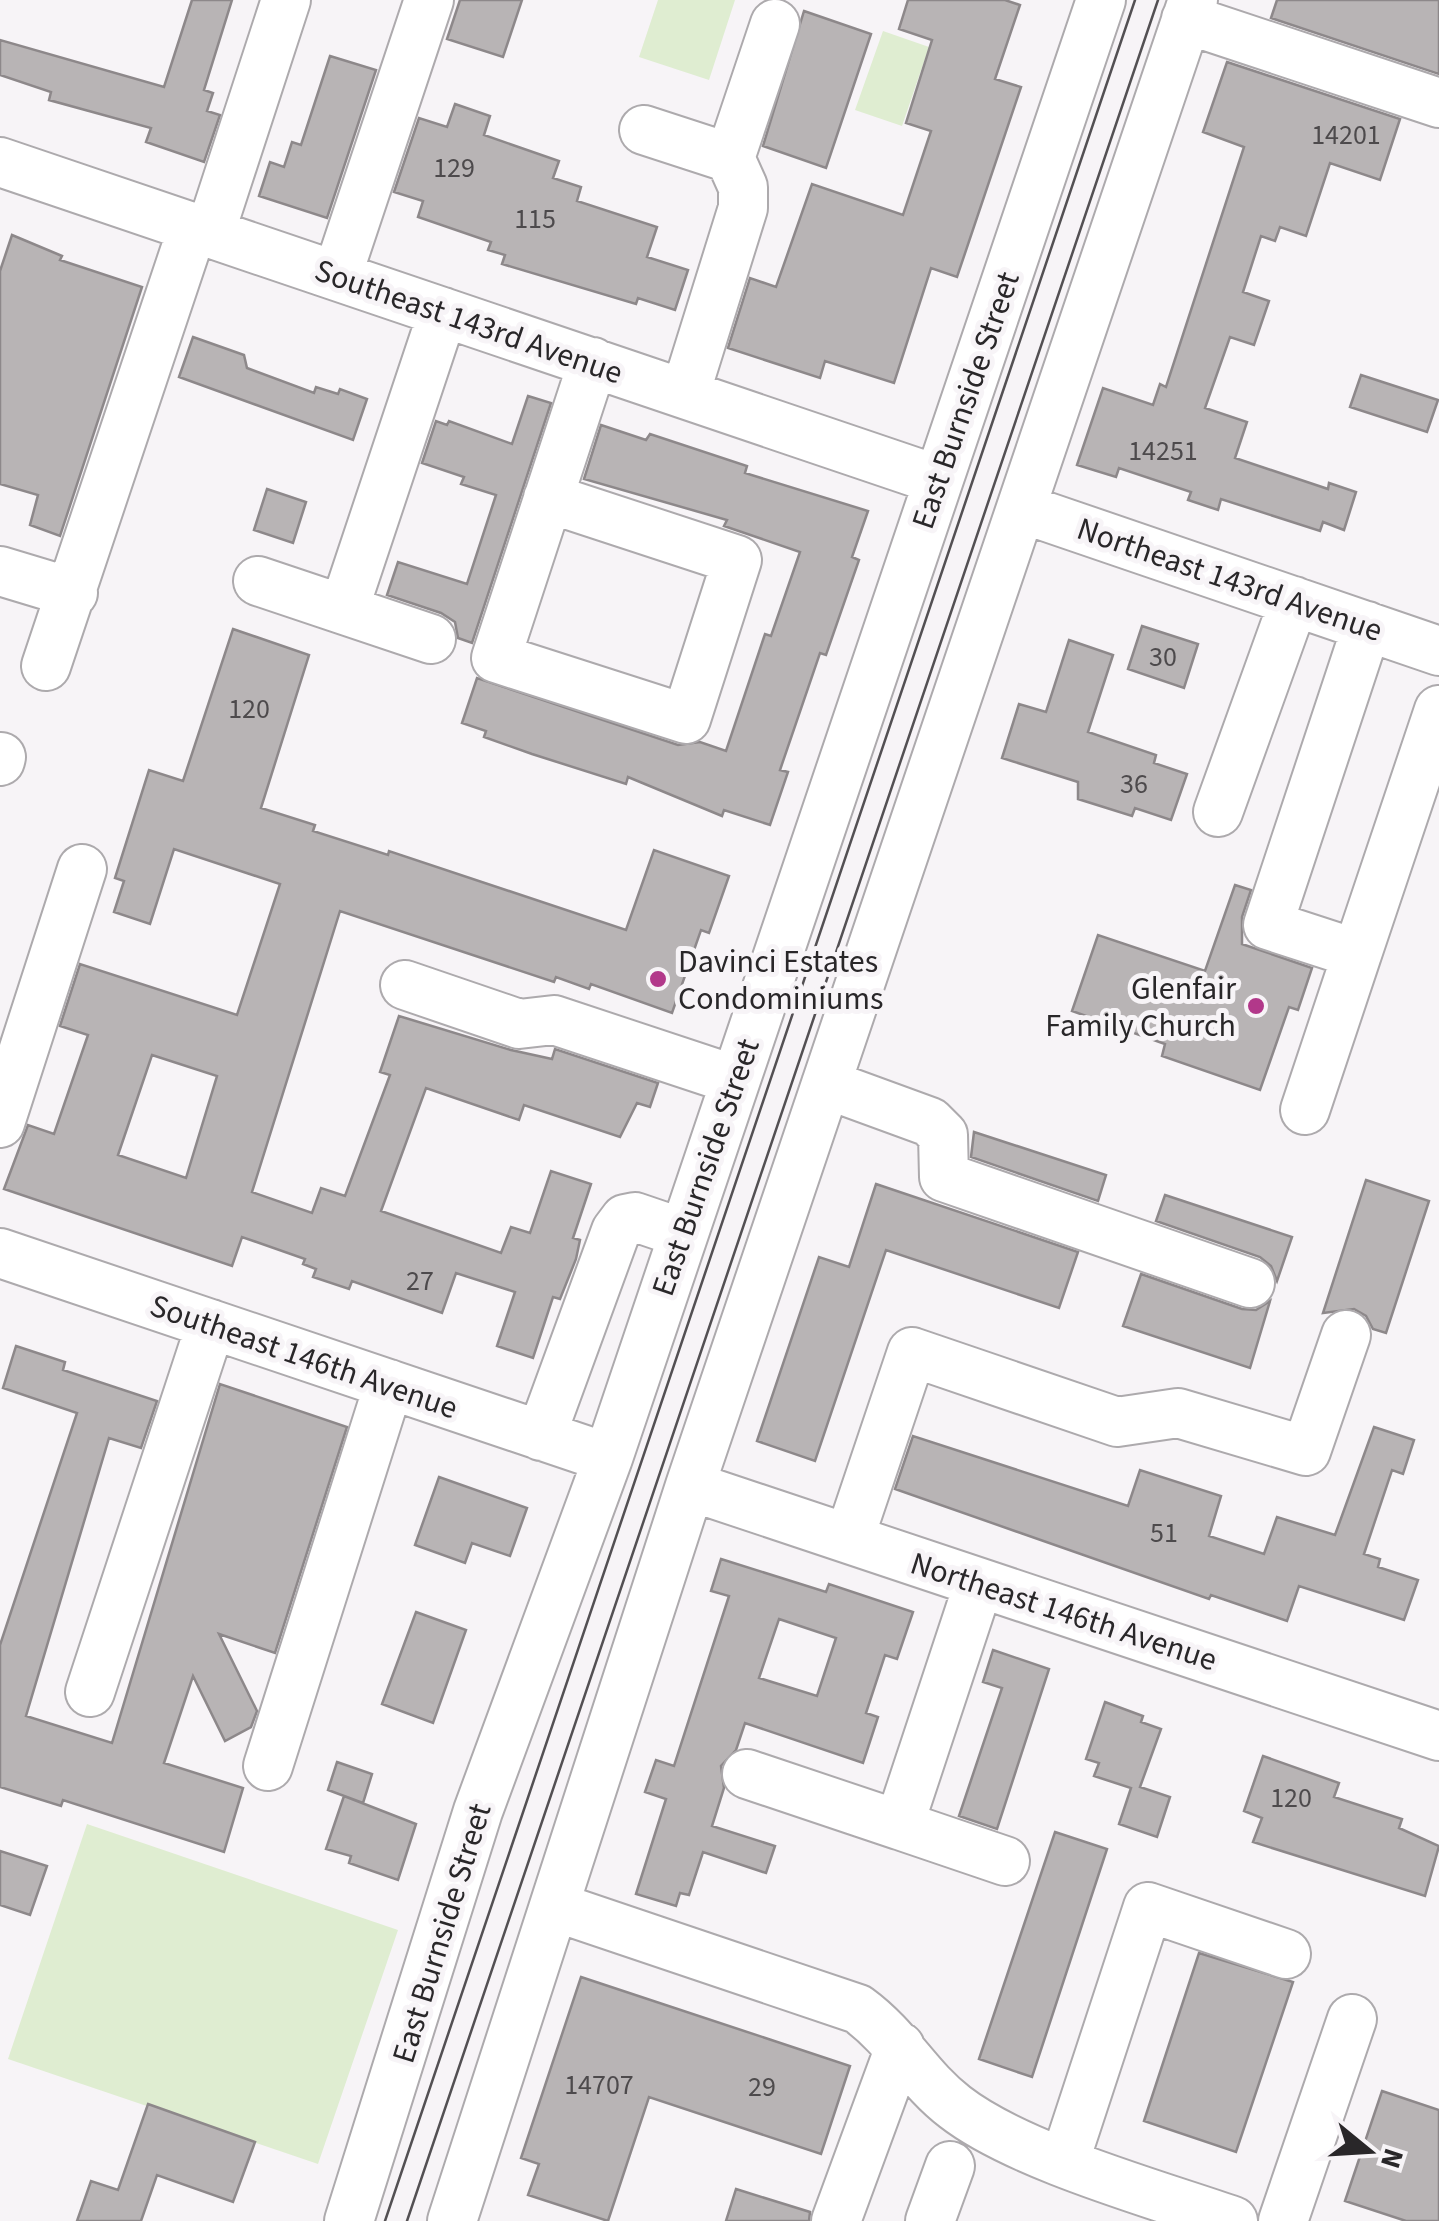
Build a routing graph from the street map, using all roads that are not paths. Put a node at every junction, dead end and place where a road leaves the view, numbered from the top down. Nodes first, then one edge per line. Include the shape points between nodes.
1 (286, 0) edge
2 (429, 0) edge
3 (1101, 0) edge
4 (1189, 9) edge
5 (775, 24) dead end
6 (1439, 102) edge
7 (644, 130) dead end
8 (730, 158) junction
9 (0, 162) edge
10 (201, 230) junction
11 (337, 276) junction
12 (444, 312) junction
13 (593, 362) junction
14 (685, 394) junction
15 (938, 480) junction
16 (548, 498) junction
17 (1021, 508) junction
18 (0, 571) edge
19 (258, 581) dead end
20 (72, 593) junction
21 (1294, 601) junction
22 (344, 610) junction
23 (1367, 626) junction
24 (431, 638) dead end
25 (1439, 650) edge
26 (46, 666) dead end
27 (1439, 710) edge
28 (1218, 812) dead end
29 (82, 869) dead end
30 (1357, 954) junction
31 (404, 985) dead end
32 (735, 1080) junction
33 (826, 1084) junction
34 (1305, 1110) dead end
35 (0, 1123) edge
36 (682, 1233) junction
37 (0, 1253) edge
38 (1250, 1283) dead end
39 (210, 1324) junction
40 (1346, 1334) dead end
41 (388, 1384) junction
42 (541, 1436) junction
43 (608, 1458) junction
44 (690, 1486) junction
45 (849, 1539) junction
46 (979, 1582) junction
47 (90, 1692) dead end
48 (1439, 1736) edge
49 (268, 1766) dead end
50 (747, 1774) dead end
51 (899, 1825) junction
52 (1004, 1861) dead end
53 (556, 1906) junction
54 (1286, 1954) dead end
55 (1352, 2020) dead end
56 (900, 2046) junction
57 (1065, 2160) junction
58 (950, 2166) dead end
59 (1213, 2218) edge
60 (349, 2221) edge
61 (452, 2221) edge
62 (836, 2221) edge
63 (930, 2221) edge
64 (1283, 2221) edge

1 - 10 street
2 - 11 street
3 - 15 street, East Burnside Street
4 - 6 street
4 - 17 street
5 - 8 street
7 - 8 street
8 - 14 street via 744,208
9 - 10 street, Southeast 143rd Avenue
10 - 11 street, Southeast 143rd Avenue
10 - 20 street
11 - 12 street, Southeast 143rd Avenue
12 - 13 street, Southeast 143rd Avenue
12 - 22 street
13 - 14 street, Southeast 143rd Avenue
13 - 16 street
14 - 15 street, Southeast 143rd Avenue
15 - 32 street, East Burnside Street
16 - 16 street via 496,658 686,719 737,560
17 - 21 street, Northeast 143rd Avenue
17 - 33 street
18 - 20 street
19 - 22 street
20 - 26 street
21 - 23 street, Northeast 143rd Avenue
21 - 28 street
22 - 24 street
23 - 25 street, Northeast 143rd Avenue
23 - 30 street via 1268,924
27 - 30 street
29 - 35 street
30 - 34 street
31 - 32 street via 520,1024 554,1020
32 - 36 street, East Burnside Street
33 - 38 street via 930,1122 943,1135 944,1177
33 - 44 street
36 - 42 street via 635,1216 616,1230
36 - 43 street, East Burnside Street
37 - 39 street, Southeast 146th Avenue
39 - 41 street, Southeast 146th Avenue
39 - 47 street
40 - 45 street via 1306,1451 1178,1413 1117,1422 912,1352
41 - 42 street, Southeast 146th Avenue
41 - 49 street
42 - 43 street, Southeast 146th Avenue
43 - 60 street, East Burnside Street via 478,1810
44 - 45 street, Northeast 146th Avenue
44 - 53 street
45 - 46 street, Northeast 146th Avenue
46 - 48 street, Northeast 146th Avenue
46 - 51 street
50 - 51 street
51 - 52 street
53 - 56 street via 858,2009
53 - 61 street
54 - 57 street via 1148,1907
55 - 64 street
56 - 57 street via 954,2106
56 - 62 street
57 - 59 street
58 - 63 street

